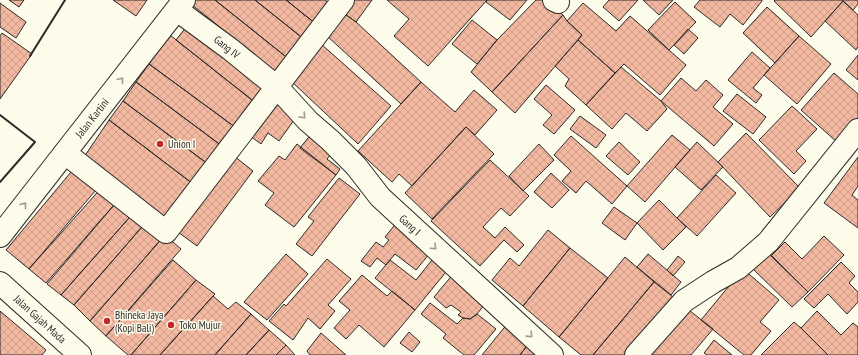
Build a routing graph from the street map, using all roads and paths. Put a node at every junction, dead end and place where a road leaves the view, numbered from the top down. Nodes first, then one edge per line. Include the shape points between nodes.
1 (343, 0) edge
2 (180, 5) edge
3 (277, 87) junction
4 (858, 130) edge
5 (65, 153) junction
6 (0, 236) edge
7 (0, 283) edge
8 (80, 355) edge
9 (552, 355) edge
10 (636, 355) edge

1 - 3 street
2 - 3 street, Gang IV
5 -> 2 street, Jalan Kartini
3 - 5 street via 166,232
3 -> 9 street, Gang I via 308,122 356,166 380,197
4 - 10 street via 768,242 738,268 684,300
6 -> 5 street, Jalan Kartini
7 - 8 street, Jalan Gajah Mada

